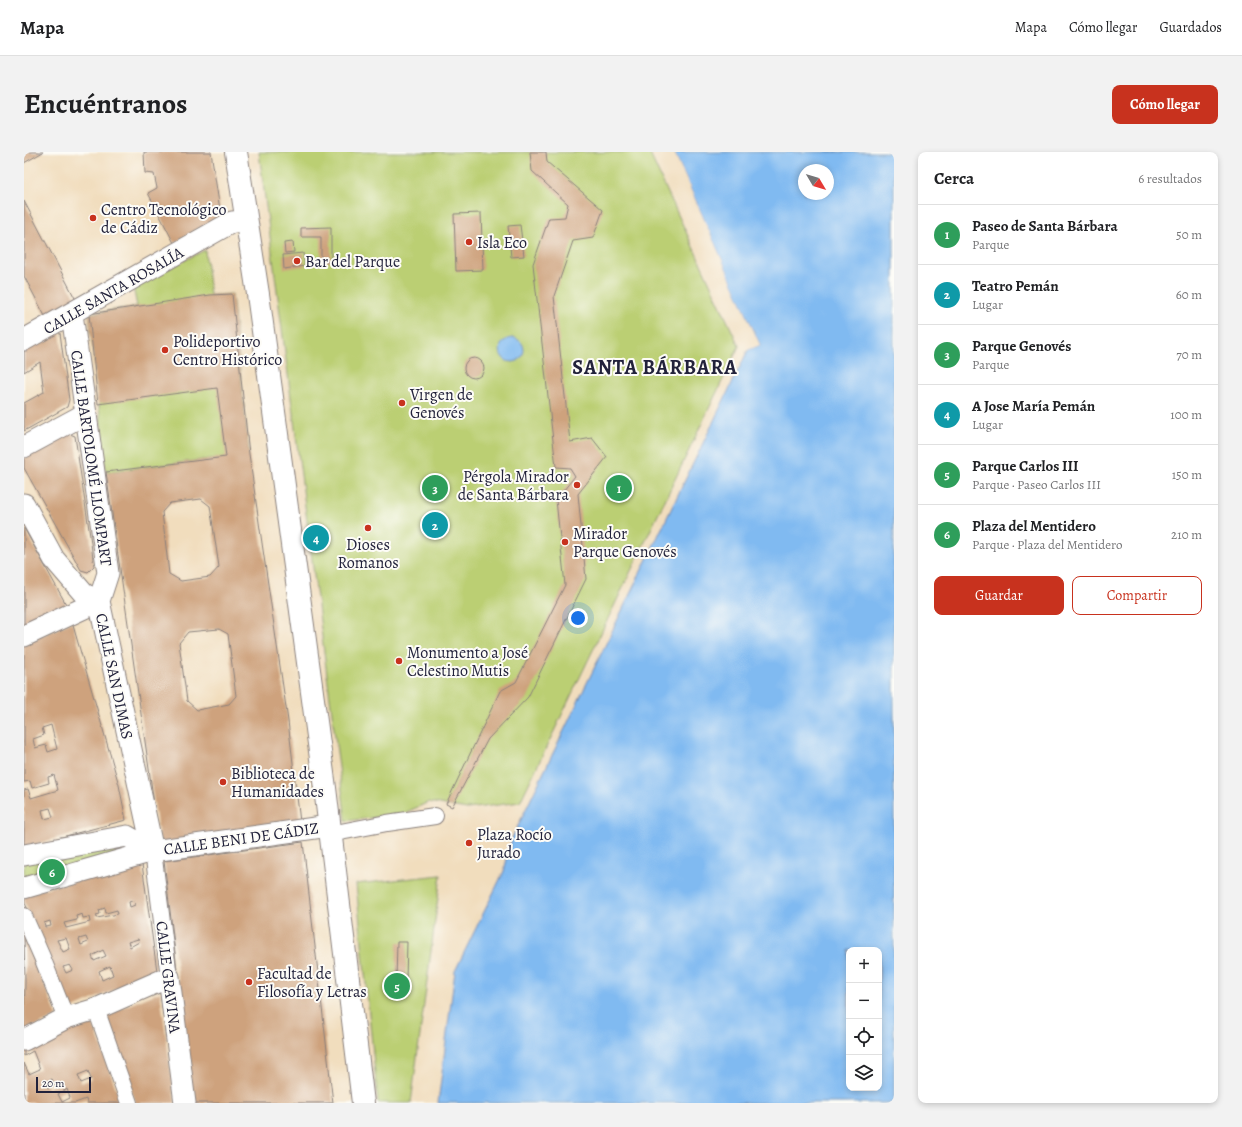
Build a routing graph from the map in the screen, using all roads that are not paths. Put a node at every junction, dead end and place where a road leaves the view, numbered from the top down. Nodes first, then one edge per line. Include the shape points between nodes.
1 (236, 152) edge
2 (246, 221) junction
3 (72, 314) junction
4 (24, 340) edge
5 (85, 414) junction
6 (24, 447) edge
7 (24, 504) edge
8 (99, 601) junction
9 (24, 636) edge
10 (435, 816) dead end
11 (330, 830) junction
12 (153, 851) junction
13 (24, 855) edge
14 (24, 888) edge
15 (24, 916) edge
16 (169, 977) junction
17 (96, 1008) junction
18 (66, 1018) junction
19 (24, 1040) edge
20 (129, 1103) edge
21 (184, 1103) edge
22 (363, 1103) edge

1 - 2 street
2 - 3 street, CALLE SANTA ROSALÍA via 232,222
2 - 11 street
3 - 4 street, CALLE SANTA ROSALÍA
3 - 5 street, CALLE BARTOLOMÉ LLOMPART
5 - 6 street
5 - 8 street, CALLE BARTOLOMÉ LLOMPART via 108,573
7 - 8 street, CALLE SAN DIMAS via 54,559 84,594
8 - 9 street
8 - 12 street, CALLE SAN DIMAS
10 - 11 street
11 - 12 street, CALLE BENI DE CÁDIZ
11 - 22 street
12 - 13 street via 127,836
12 - 14 street, CALLE BENI DE CÁDIZ
12 - 16 street, CALLE GRAVINA
15 - 18 street
16 - 17 street
16 - 21 street, CALLE GRAVINA
17 - 18 street
17 - 20 street
18 - 19 street

